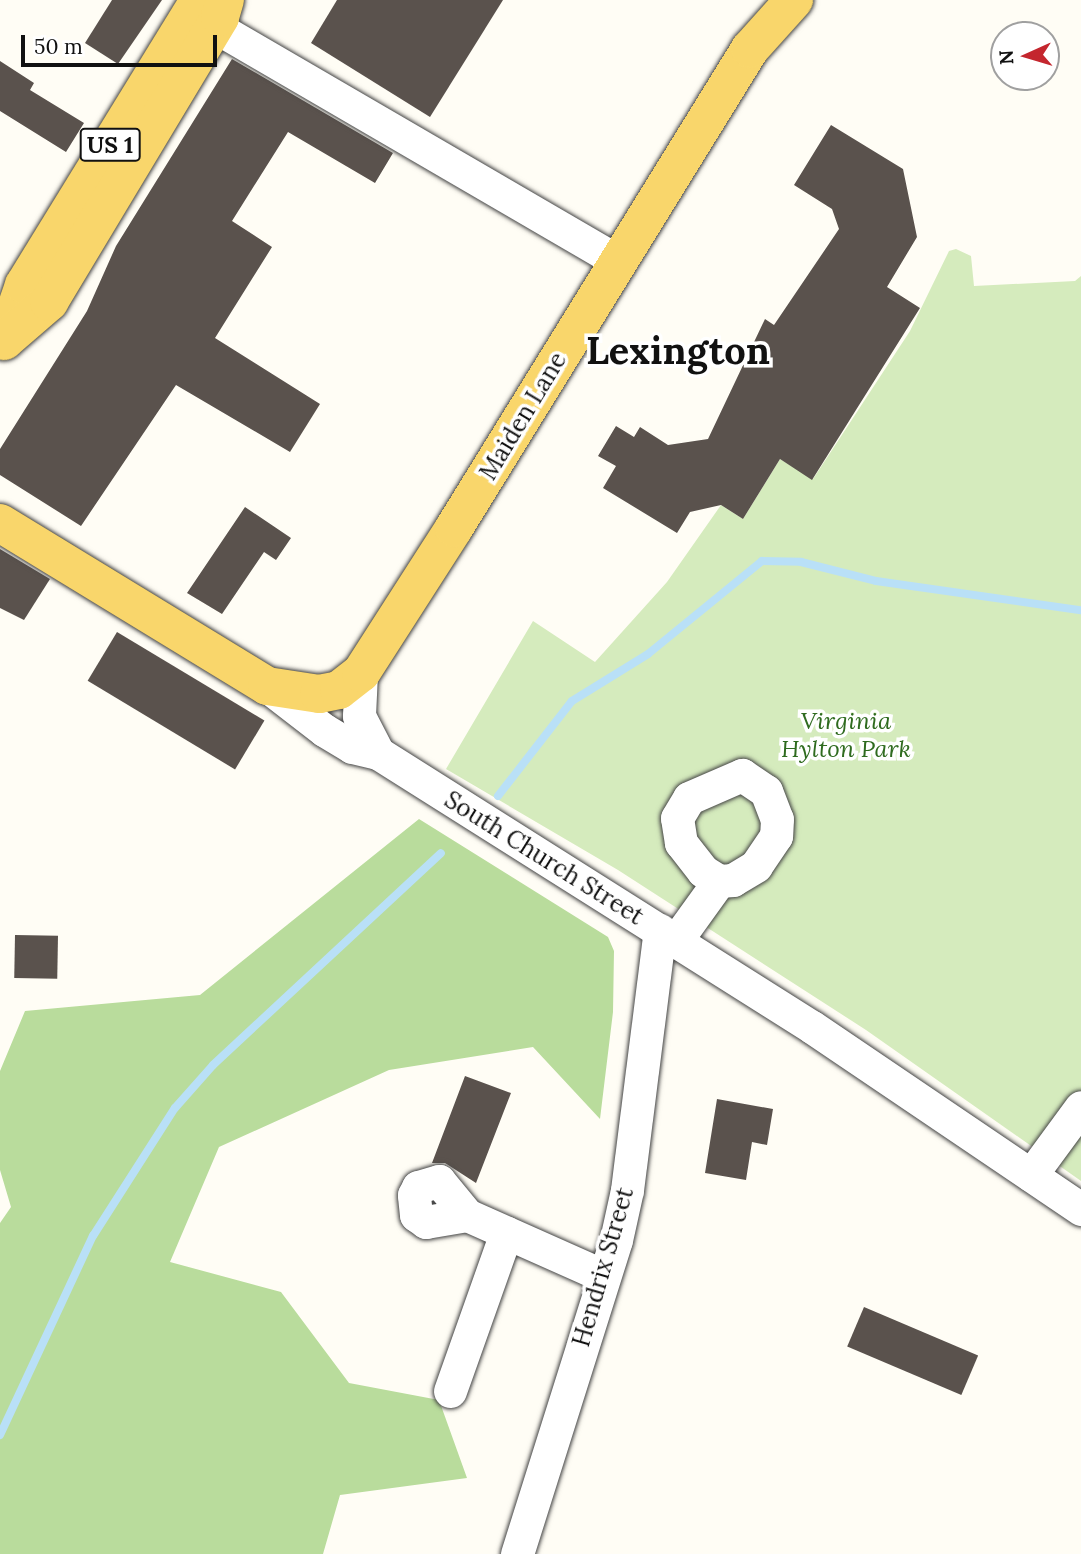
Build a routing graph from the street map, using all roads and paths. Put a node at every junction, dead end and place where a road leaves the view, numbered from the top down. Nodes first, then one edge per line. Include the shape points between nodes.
1 (762, 0) edge
2 (794, 0) edge
3 (213, 9) edge
4 (750, 49) junction
5 (617, 261) junction
6 (2, 344) edge
7 (0, 523) edge
8 (361, 673) junction
9 (267, 686) junction
10 (378, 753) junction
11 (719, 881) dead end
12 (667, 936) junction
13 (1081, 1107) edge
14 (1031, 1175) junction
15 (1081, 1209) edge
16 (467, 1215) dead end
17 (506, 1233) junction
18 (604, 1276) junction
19 (450, 1391) dead end
20 (517, 1554) edge

1 - 4 main road, Maiden Lane
2 - 4 main road, Maiden Lane
3 - 5 street
3 - 6 main road via 49,302
4 - 5 main road, Maiden Lane
5 - 8 main road, Maiden Lane
7 - 9 main road, South Church Street
8 - 9 main road via 329,693
8 - 10 street, Maiden Lane via 359,716
9 - 10 street, South Church Street via 290,708 352,747
10 - 12 street, South Church Street
11 - 12 street
12 - 14 street, South Church Street
12 - 18 street, Hendrix Street via 627,1190
13 - 14 street
14 - 15 street, South Church Street
16 - 17 street
17 - 18 street
17 - 19 street
18 - 20 street, Hendrix Street

